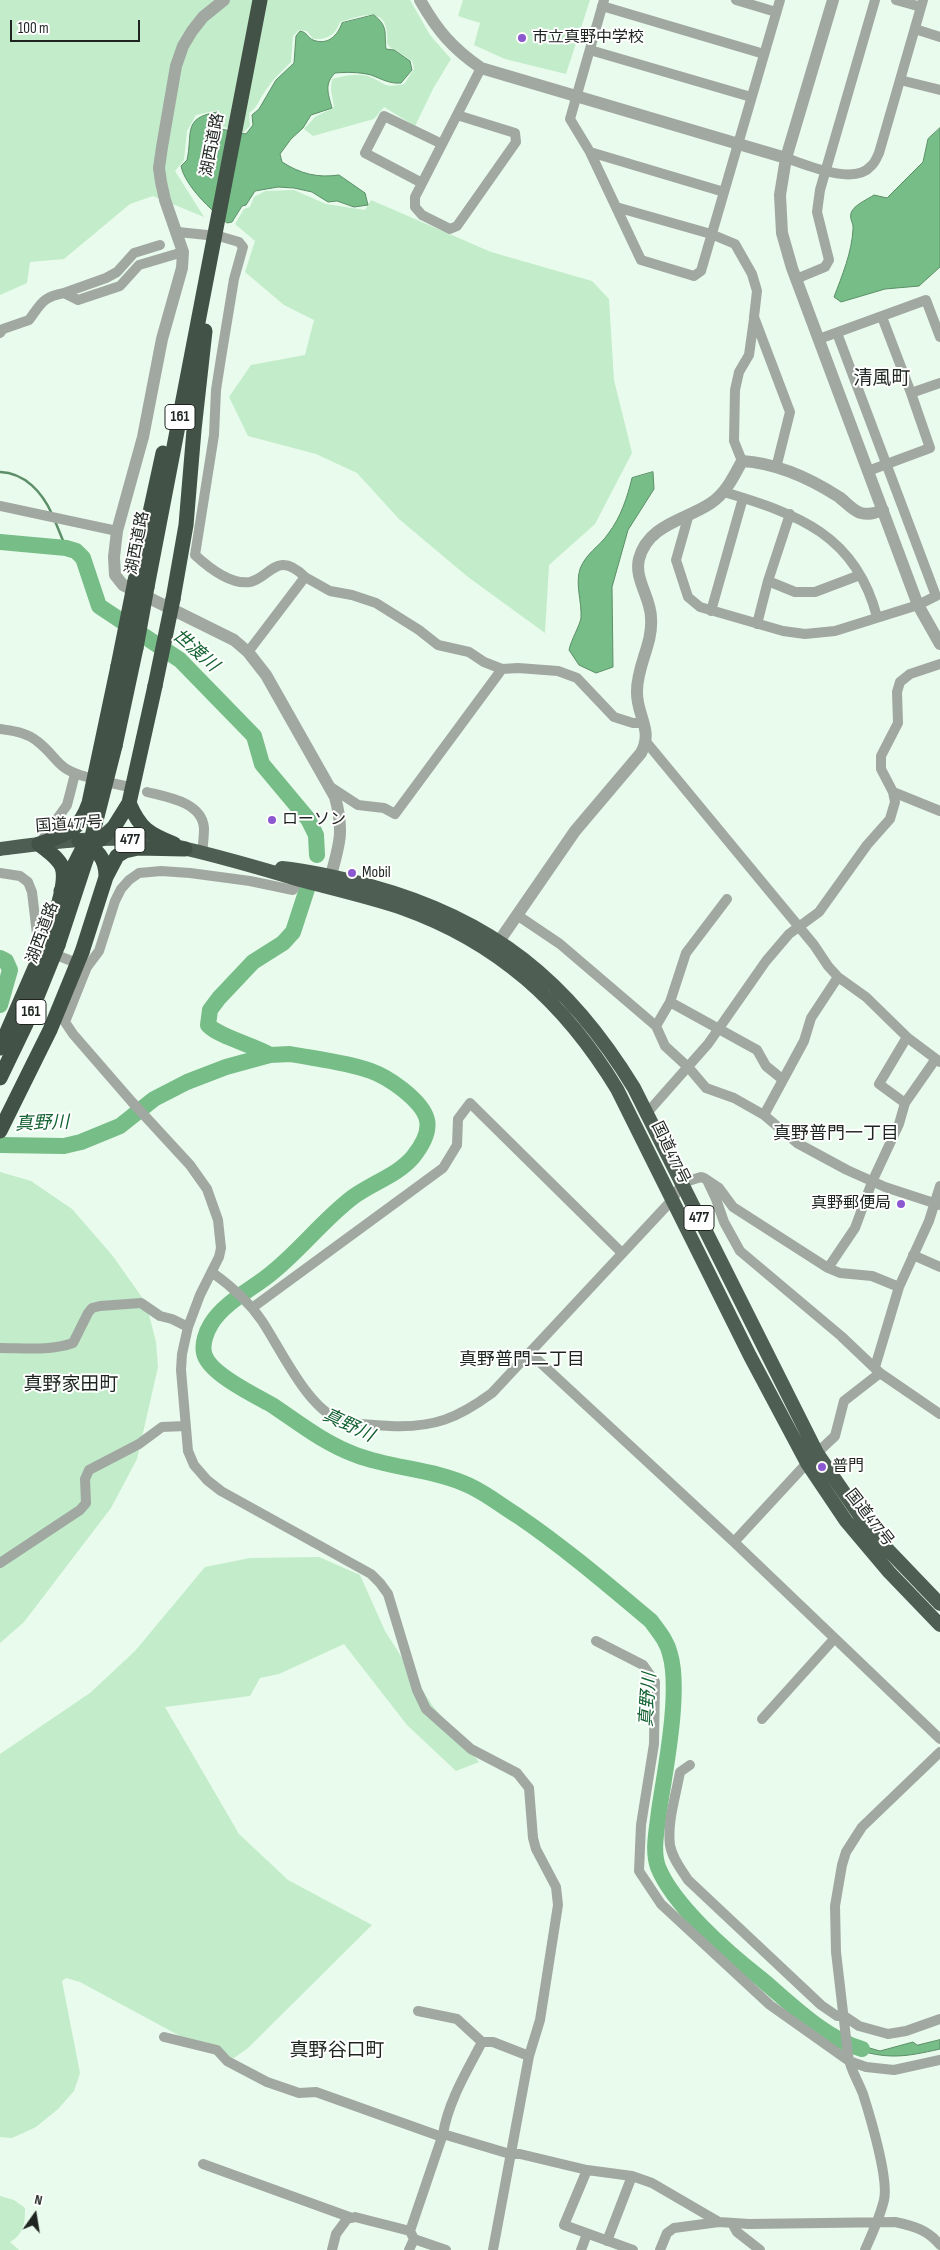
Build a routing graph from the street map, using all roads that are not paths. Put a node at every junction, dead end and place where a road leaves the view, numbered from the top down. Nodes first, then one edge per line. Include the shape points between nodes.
1 (224, 0) edge
2 (260, 0) edge
3 (420, 0) edge
4 (736, 0) edge
5 (780, 0) edge
6 (832, 0) edge
7 (875, 0) edge
8 (896, 0) edge
9 (603, 3) edge
10 (922, 3) edge
11 (776, 12) junction
12 (915, 29) junction
13 (940, 36) edge
14 (590, 50) junction
15 (764, 54) junction
16 (480, 68) junction
17 (900, 80) junction
18 (940, 90) edge
19 (751, 97) junction
20 (576, 98) junction
21 (456, 115) junction
22 (442, 144) junction
23 (738, 144) junction
24 (590, 152) junction
25 (786, 158) junction
26 (824, 170) junction
27 (422, 183) junction
28 (724, 192) junction
29 (616, 207) junction
30 (178, 232) junction
31 (711, 234) junction
32 (214, 238) junction
33 (160, 245) dead end
34 (183, 252) junction
35 (796, 279) junction
36 (64, 292) junction
37 (754, 317) junction
38 (882, 317) junction
39 (0, 333) edge
40 (837, 333) junction
41 (940, 337) edge
42 (819, 339) junction
43 (940, 383) edge
44 (911, 393) junction
45 (742, 461) junction
46 (886, 466) junction
47 (776, 468) junction
48 (868, 471) junction
49 (724, 492) junction
50 (743, 498) junction
51 (0, 506) edge
52 (883, 510) junction
53 (690, 514) junction
54 (790, 514) junction
55 (117, 531) junction
56 (860, 575) junction
57 (305, 577) junction
58 (768, 581) junction
59 (141, 584) junction
60 (918, 604) junction
61 (711, 611) junction
62 (877, 617) junction
63 (757, 624) junction
64 (940, 644) edge
65 (248, 652) junction
66 (940, 664) edge
67 (502, 669) junction
68 (643, 723) junction
69 (0, 729) edge
70 (647, 743) junction
71 (74, 774) junction
72 (87, 777) dead end
73 (100, 780) dead end
74 (125, 786) dead end
75 (330, 786) junction
76 (147, 792) dead end
77 (893, 792) junction
78 (89, 803) junction
79 (130, 803) junction
80 (940, 811) edge
81 (89, 841) junction
82 (39, 844) junction
83 (185, 849) junction
84 (0, 850) edge
85 (202, 852) junction
86 (0, 873) edge
87 (301, 875) junction
88 (331, 875) junction
89 (106, 877) junction
90 (61, 891) junction
91 (727, 899) dead end
92 (517, 916) junction
93 (799, 926) junction
94 (53, 943) junction
95 (496, 946) junction
96 (87, 967) junction
97 (838, 977) junction
98 (670, 1002) junction
99 (656, 1026) junction
100 (718, 1030) junction
101 (907, 1037) junction
102 (0, 1048) edge
103 (938, 1061) edge
104 (689, 1068) junction
105 (0, 1078) edge
106 (782, 1079) junction
107 (905, 1104) junction
108 (647, 1113) junction
109 (764, 1115) junction
110 (0, 1132) edge
111 (708, 1182) junction
112 (872, 1182) junction
113 (682, 1184) junction
114 (940, 1186) edge
115 (673, 1199) junction
116 (937, 1204) edge
117 (622, 1253) junction
118 (913, 1254) junction
119 (940, 1267) edge
120 (828, 1268) junction
121 (213, 1273) junction
122 (899, 1287) junction
123 (250, 1307) junction
124 (188, 1327) junction
125 (0, 1348) edge
126 (530, 1353) junction
127 (878, 1370) junction
128 (940, 1414) edge
129 (185, 1426) junction
130 (818, 1453) junction
131 (807, 1463) junction
132 (734, 1542) junction
133 (0, 1563) edge
134 (940, 1604) edge
135 (940, 1625) edge
136 (834, 1639) junction
137 (596, 1642) dead end
138 (762, 1718) dead end
139 (940, 1739) edge
140 (940, 1752) edge
141 (690, 1765) dead end
142 (418, 2011) dead end
143 (940, 2018) edge
144 (844, 2020) junction
145 (164, 2037) dead end
146 (482, 2042) junction
147 (529, 2056) junction
148 (848, 2058) junction
149 (940, 2060) edge
150 (442, 2136) junction
151 (510, 2154) junction
152 (203, 2164) dead end
153 (587, 2170) junction
154 (632, 2176) junction
155 (352, 2218) junction
156 (719, 2222) junction
157 (877, 2222) junction
158 (732, 2223) junction
159 (588, 2234) junction
160 (412, 2235) junction
161 (607, 2241) junction
162 (940, 2245) edge
163 (332, 2250) edge
164 (409, 2250) edge
165 (446, 2250) edge
166 (493, 2250) edge
167 (581, 2250) edge
168 (629, 2250) edge
169 (660, 2250) edge
170 (760, 2250) edge
171 (865, 2250) edge

1 - 30 street via 192,31 176,66 159,168 165,200
2 - 32 highway, 湖西道路 / 161
3 - 16 street via 442,36
4 - 11 street
5 - 11 street
6 - 25 street
7 - 26 street
8 - 10 street
9 - 14 street
9 - 15 street
10 - 12 street
11 - 15 street
12 - 13 street
12 - 17 street
14 - 19 street
14 - 20 street
15 - 19 street
16 - 20 street
16 - 21 street
17 - 18 street
17 - 26 street via 879,153 871,167 846,176
19 - 23 street
20 - 23 street
20 - 24 street via 570,119
21 - 22 street
21 - 27 street via 515,134 516,142 457,226 450,229 438,224 415,207 414,197
22 - 27 street
22 - 27 street via 384,116 365,153
23 - 25 street
23 - 28 street
24 - 28 street
24 - 29 street
25 - 26 street
25 - 35 street via 780,195 782,233
26 - 35 street via 817,212 829,260 825,267
28 - 31 street
29 - 31 street
29 - 31 street via 641,260 694,276 701,270
30 - 32 street
30 - 34 street
31 - 37 street via 735,244 752,274 757,291
32 - 57 street via 239,242 243,247 234,279 216,390 214,436 195,555 210,569 242,582 252,582 273,567 285,566
32 - 59 highway, 湖西道路 / 161 via 177,430 164,448
32 - 79 highway, bridge via 186,525
33 - 36 street via 134,253 117,272 106,278
34 - 36 street via 138,265 120,286 108,291 78,300
34 - 55 street via 143,437
35 - 42 street
36 - 39 street via 48,297 36,307 29,320
37 - 45 street via 749,355 739,372 735,390 734,442
37 - 47 street via 790,412
38 - 40 street
38 - 41 street via 926,300
38 - 44 street
40 - 42 street
40 - 46 street
42 - 48 street
43 - 44 street
44 - 46 street via 930,448
45 - 47 street
45 - 49 street
46 - 48 street
46 - 60 street via 936,596
47 - 52 street via 813,482 859,513 873,514
48 - 52 street
49 - 50 street
49 - 53 street
50 - 54 street
50 - 61 street
51 - 55 street
52 - 60 street
53 - 61 street via 676,560 688,596 700,607
53 - 68 street via 666,525 650,538 638,561 638,572 652,615 650,644 641,663 637,683 637,702
54 - 56 street via 827,536
54 - 58 street
55 - 65 street via 115,575 123,585 216,630
56 - 58 street via 815,592 795,592
56 - 62 street
57 - 65 street
57 - 67 street via 330,591 376,603 438,645 469,652
58 - 63 street
59 - 78 highway, bridge via 118,666
59 - 94 highway, 湖西道路 / 161, bridge via 136,648 115,746 86,860
60 - 62 street
60 - 64 street
61 - 63 street
62 - 63 street via 835,631 805,634
65 - 75 street via 266,675
66 - 77 street via 910,674 900,682 897,692 898,723 881,756 881,769
67 - 68 street via 558,672 577,678 614,717
67 - 75 street via 395,814 384,808 358,805
68 - 70 street
69 - 71 street via 18,731 37,740 63,768
70 - 92 street via 575,831
70 - 93 street
71 - 72 street
71 - 82 street via 67,805
73 - 74 street
75 - 88 street via 340,818 341,839
76 - 85 street via 184,803 197,813 204,827
77 - 80 street
77 - 93 street via 895,802 890,819 867,845 819,912
78 - 81 highway
78 - 82 highway via 83,819 74,829
79 - 81 highway via 114,827
79 - 83 highway via 138,822 147,831
81 - 82 highway, 国道477号 / 477
81 - 83 highway, 国道477号 / 477 via 143,840
81 - 89 highway via 102,857
81 - 90 highway
82 - 84 highway, 国道477号 / 477
82 - 90 highway via 61,864
83 - 85 highway, 国道477号 / 477
83 - 89 highway via 133,848 118,856
85 - 87 highway, 国道477号 / 477
86 - 96 street via 20,876 28,882 38,943 46,951
87 - 88 highway, 国道477号 / 477
87 - 95 highway, 国道477号 / 477 via 421,915
87 - 96 street via 293,890 287,890 190,873 139,873 121,889 99,951
88 - 95 highway, 国道477号 / 477 via 419,901
89 - 110 highway, bridge via 82,952 50,1030
90 - 94 highway
91 - 98 street via 686,953
92 - 95 street
92 - 99 street via 560,944
93 - 97 street
93 - 100 street via 766,961
94 - 102 highway, bridge
94 - 105 highway, 湖西道路 / 161, bridge via 26,1024
95 - 108 highway, 国道477号 / 477 via 547,978 584,1016 608,1046
95 - 115 highway, 国道477号 / 477 via 569,1020 593,1050 634,1120
96 - 121 street via 65,1022 190,1165 207,1189 221,1234 221,1248
97 - 101 street via 866,997
97 - 106 street via 812,1018 804,1040
98 - 99 street
98 - 100 street
99 - 104 street via 666,1046
100 - 104 street
100 - 106 street via 757,1050 766,1066
101 - 103 street
101 - 107 street via 879,1084
103 - 107 street
104 - 108 street
104 - 109 street via 706,1088 734,1098
106 - 109 street
107 - 112 street
108 - 113 highway, 国道477号 / 477
109 - 112 street via 797,1143
111 - 113 street via 701,1177
111 - 120 street via 719,1188 733,1207
111 - 127 street via 740,1251
112 - 116 street
112 - 120 street via 855,1228
113 - 115 street
113 - 130 highway, 国道477号 / 477
114 - 116 street
115 - 117 street
115 - 131 highway, 国道477号 / 477
116 - 118 street
117 - 123 street via 470,1103 458,1119 457,1145 443,1168
117 - 126 street
118 - 119 street
118 - 122 street
120 - 122 street via 840,1273 872,1276
121 - 123 street via 230,1285
121 - 124 street via 200,1295
122 - 127 street
123 - 126 street via 310,1397 338,1419 360,1423 411,1427 435,1423 468,1411 492,1392
124 - 125 street via 160,1316 141,1303 100,1306 92,1308 73,1342 65,1346
124 - 129 street via 181,1370
126 - 132 street
127 - 128 street
127 - 130 street via 844,1401 835,1436
129 - 133 street via 162,1427 139,1444 89,1470 86,1503 80,1510
129 - 147 street via 188,1451 194,1465 207,1480 221,1491 349,1561 380,1583 388,1594 417,1690 426,1709 471,1749 517,1773 529,1788 536,1849 558,1896 540,2020
130 - 134 highway, 国道477号 / 477 via 871,1532
131 - 132 street
131 - 135 highway, 国道477号 / 477 via 846,1521
132 - 136 street
136 - 138 street
136 - 139 street
137 - 148 street via 643,1665 654,1682 654,1744 641,1825 639,1871 661,1904 770,2005
140 - 144 street via 862,1827 846,1852 834,1906
141 - 144 street via 680,1772 671,1826 670,1845 676,1861 688,1880 714,1905 821,2005
142 - 146 street via 457,2019
143 - 144 street via 888,2034
144 - 148 street
145 - 150 street via 217,2050 228,2061 267,2082 299,2092 316,2092
146 - 147 street via 493,2042
146 - 150 street via 458,2090
147 - 151 street
148 - 149 street via 866,2067 894,2070
148 - 157 street via 871,2119 885,2187 885,2199
150 - 151 street
150 - 160 street
151 - 153 street
151 - 166 street
152 - 155 street
153 - 154 street
153 - 159 street via 564,2225
154 - 156 street
154 - 161 street
155 - 160 street
155 - 163 street via 342,2224
156 - 158 street
156 - 169 street via 674,2228 667,2232
157 - 158 street
157 - 162 street via 914,2226 931,2234
157 - 171 street
158 - 170 street via 737,2232
159 - 161 street
159 - 167 street
160 - 164 street
160 - 165 street
161 - 168 street

